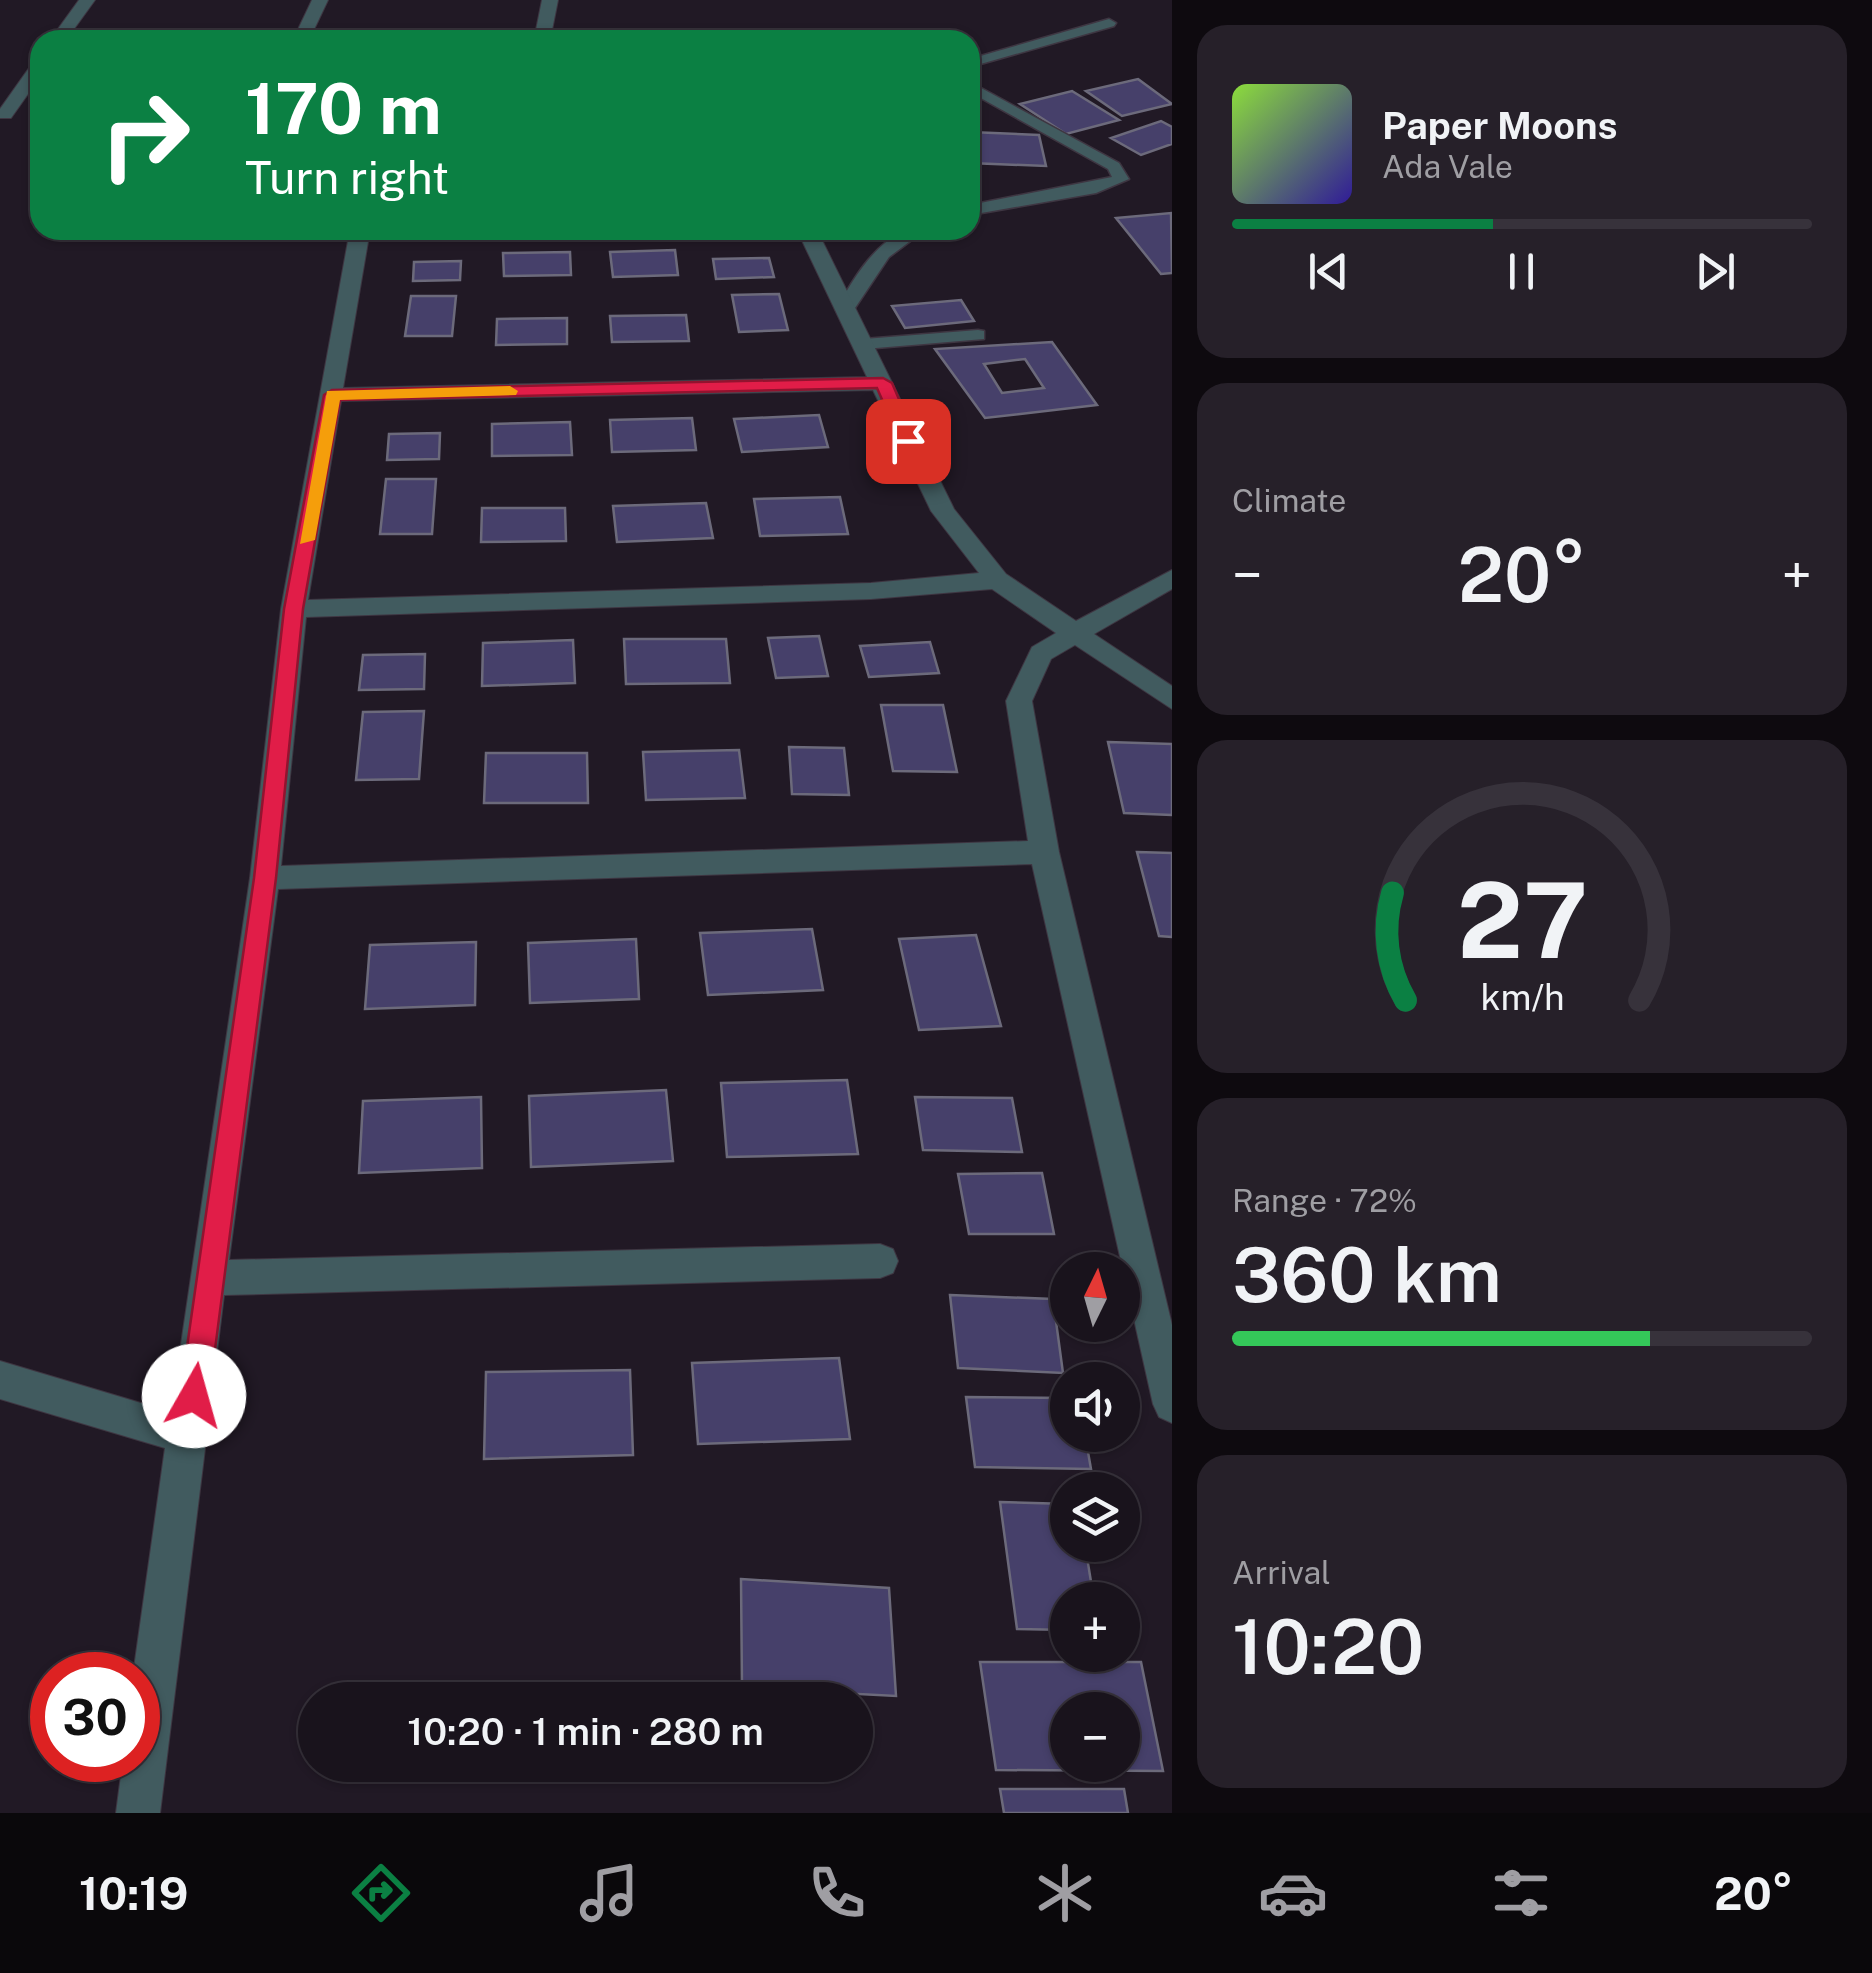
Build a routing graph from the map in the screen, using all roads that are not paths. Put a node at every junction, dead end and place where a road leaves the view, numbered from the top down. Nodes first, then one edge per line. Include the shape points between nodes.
1 (87, 0) edge
2 (320, 0) edge
3 (550, 0) edge
4 (1109, 23) dead end
5 (65, 30) edge
6 (306, 30) edge
7 (544, 30) edge
8 (980, 60) edge
9 (30, 81) edge
10 (980, 92) edge
11 (9, 114) edge
12 (980, 208) edge
13 (358, 240) edge
14 (812, 240) edge
15 (899, 240) edge
16 (845, 310) junction
17 (978, 334) dead end
18 (864, 344) junction
19 (883, 383) junction
20 (332, 395) junction
21 (1172, 578) edge
22 (998, 580) junction
23 (294, 609) junction
24 (1072, 632) junction
25 (1172, 699) edge
26 (1044, 852) junction
27 (265, 878) junction
28 (880, 1261) dead end
29 (210, 1278) junction
30 (0, 1380) edge
31 (1172, 1404) edge
32 (189, 1436) junction
33 (138, 1813) edge

1 - 5 street
2 - 6 street
3 - 7 street
4 - 8 lane
9 - 11 street
10 - 12 lane via 1114,166 1121,178
13 - 20 street
14 - 16 street
15 - 16 lane via 860,279
16 - 18 street
17 - 18 lane
18 - 19 street
19 - 20 street
19 - 22 street via 944,511
20 - 23 street
21 - 24 street
22 - 23 street via 871,591
22 - 24 street
23 - 27 street
24 - 25 street
24 - 26 street via 1040,653 1019,701
26 - 27 street
26 - 31 street
27 - 29 street
28 - 29 street
29 - 32 street
30 - 32 street
32 - 33 street

